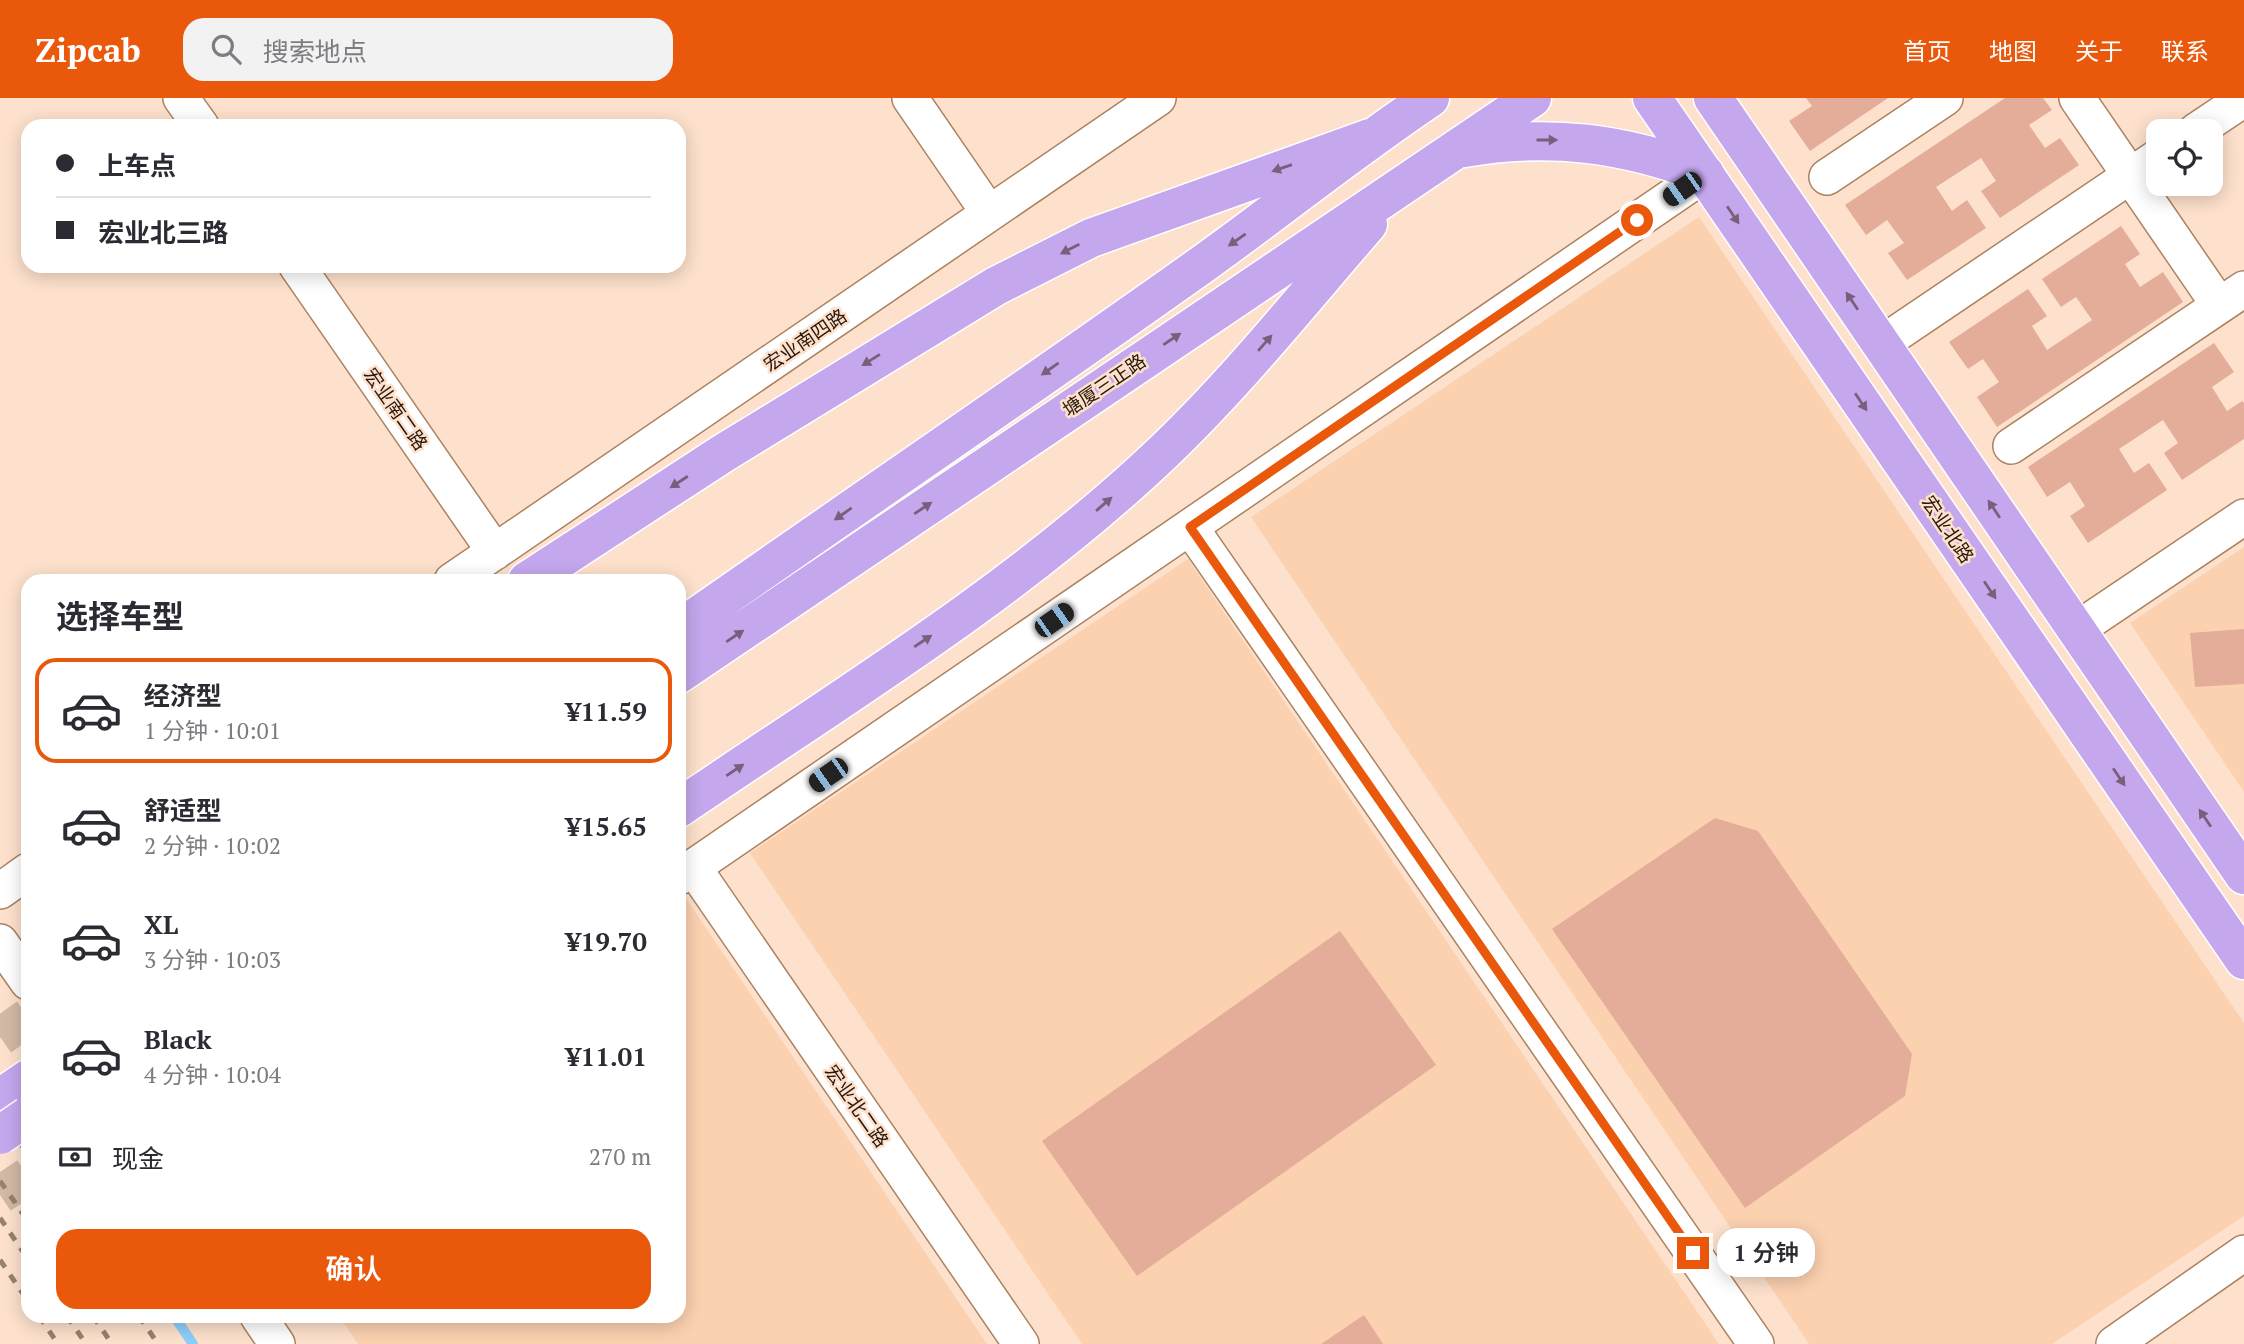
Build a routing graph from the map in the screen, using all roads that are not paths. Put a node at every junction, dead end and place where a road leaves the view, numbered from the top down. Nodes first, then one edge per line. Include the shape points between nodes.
1 (181, 98) edge
2 (910, 98) edge
3 (1157, 98) edge
4 (1429, 98) edge
5 (1532, 98) edge
6 (1652, 98) edge
7 (1713, 98) edge
8 (1945, 98) edge
9 (2077, 98) edge
10 (2244, 99) edge
11 (196, 119) edge
12 (2214, 119) edge
13 (1370, 138) junction
14 (1455, 149) junction
15 (2144, 167) edge
16 (1704, 174) junction
17 (1827, 177) dead end
18 (1400, 187) junction
19 (989, 213) junction
20 (303, 273) edge
21 (2232, 297) edge
22 (1881, 344) junction
23 (2011, 446) dead end
24 (2244, 517) edge
25 (1190, 527) junction
26 (495, 552) junction
27 (462, 574) edge
28 (538, 574) edge
29 (686, 624) edge
30 (2076, 630) junction
31 (686, 669) edge
32 (686, 803) edge
33 (686, 872) edge
34 (2244, 875) edge
35 (21, 876) edge
36 (0, 891) edge
37 (0, 942) edge
38 (2244, 960) edge
39 (21, 972) edge
40 (21, 1084) edge
41 (0, 1098) edge
42 (21, 1121) edge
43 (0, 1135) edge
44 (2244, 1253) edge
45 (263, 1323) edge
46 (277, 1344) edge
47 (1021, 1344) edge
48 (1756, 1344) edge
49 (2114, 1344) edge

1 - 11 street
2 - 19 street
3 - 19 street, 宏业南四路
4 - 13 main road
5 - 14 main road, 塘厦三正路
6 - 16 main road, 宏业北路
22 -> 7 main road
8 - 17 street
9 - 15 street
10 - 12 street
13 -> 28 main road via 1091,238 996,286 744,440
13 -> 29 main road via 1269,218
14 -> 16 main road via 1564,140 1635,150
14 - 18 main road, 塘厦三正路
15 - 21 street
15 - 22 street
16 - 25 street
16 -> 38 main road, 宏业北路
31 -> 18 main road, 塘厦三正路
32 -> 18 main road via 1048,552 1144,470 1239,373
19 - 26 street, 宏业南四路
20 - 26 street, 宏业南二路
21 - 23 street
30 -> 22 main road
24 - 30 street
25 - 33 street
25 - 48 street
26 - 27 street, 宏业南四路
34 -> 30 main road
33 - 47 street, 宏业北二路
35 - 36 street
37 - 39 street
40 - 41 main road
42 - 43 main road, bridge
44 - 49 street
45 - 46 street

